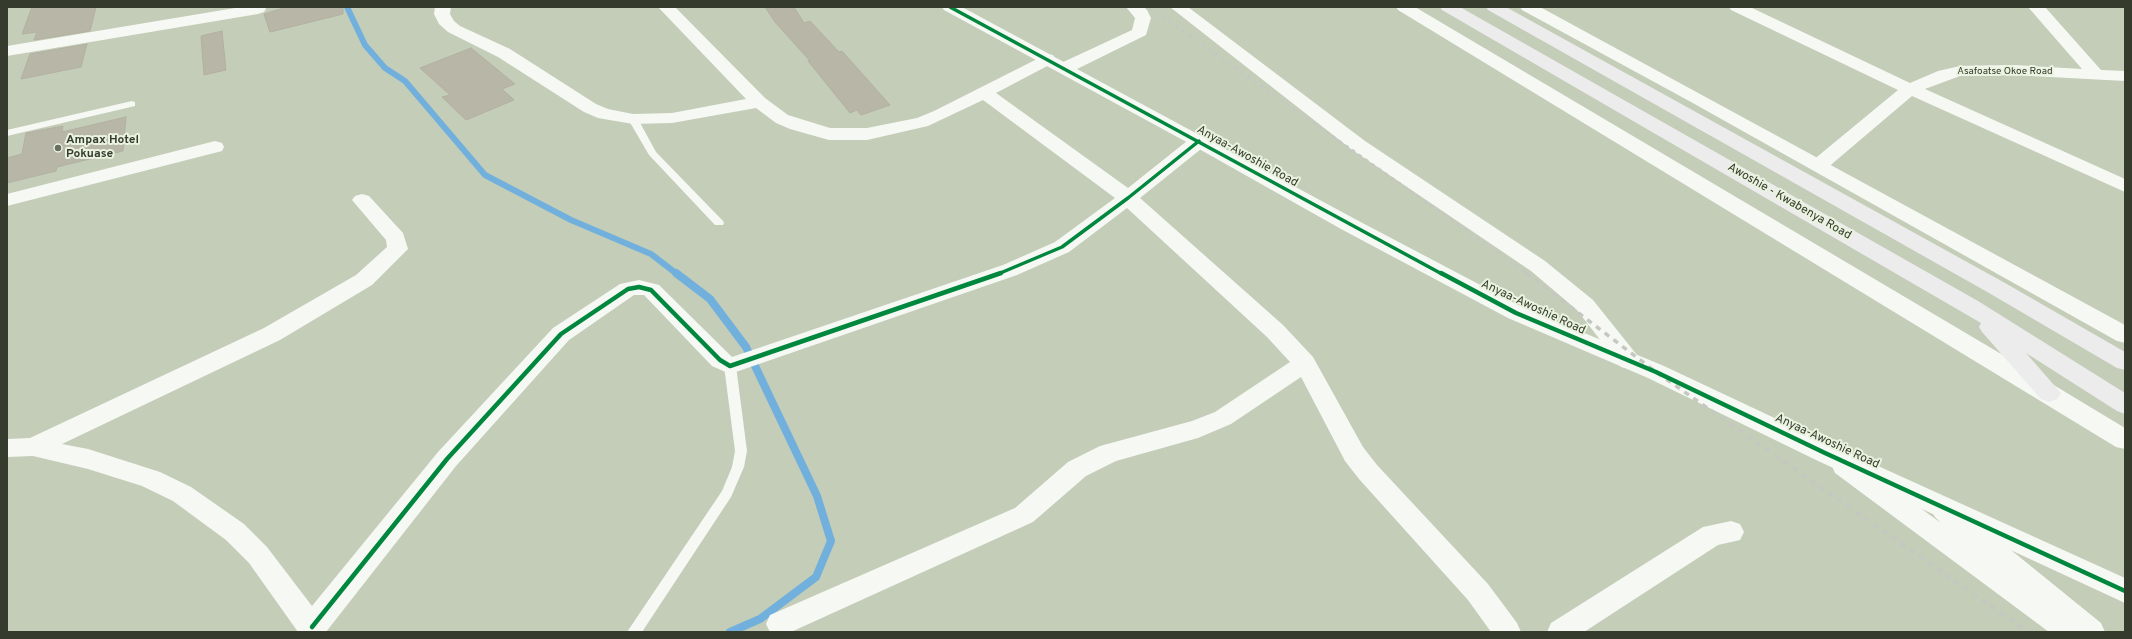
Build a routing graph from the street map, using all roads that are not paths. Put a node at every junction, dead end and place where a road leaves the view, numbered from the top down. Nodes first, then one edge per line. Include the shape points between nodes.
1 (443, 7) edge
2 (666, 7) edge
3 (950, 7) edge
4 (1134, 7) edge
5 (1178, 7) edge
6 (1404, 7) edge
7 (1494, 7) edge
8 (1528, 7) edge
9 (1737, 7) edge
10 (2036, 7) edge
11 (1450, 8) edge
12 (258, 9) dead end
13 (7, 51) edge
14 (1056, 64) junction
15 (2096, 74) junction
16 (2125, 76) edge
17 (1910, 89) junction
18 (984, 92) junction
19 (759, 102) junction
20 (132, 104) dead end
21 (633, 119) junction
22 (7, 133) edge
23 (1199, 141) junction
24 (215, 147) dead end
25 (1819, 164) junction
26 (2125, 186) edge
27 (1128, 198) junction
28 (7, 200) edge
29 (362, 200) dead end
30 (719, 223) dead end
31 (1970, 306) junction
32 (2125, 335) edge
33 (1629, 361) junction
34 (2125, 362) edge
35 (1305, 363) junction
36 (735, 364) junction
37 (2049, 393) junction
38 (2125, 405) edge
39 (2125, 440) edge
40 (32, 447) junction
41 (7, 448) edge
42 (1825, 453) junction
43 (1935, 503) junction
44 (1731, 532) dead end
45 (2125, 590) edge
46 (780, 624) dead end
47 (312, 629) edge
48 (634, 632) edge
49 (1507, 632) edge
50 (1561, 632) edge
51 (2071, 632) edge
52 (2091, 632) edge

1 - 21 street via 442,14 447,24 454,29 504,53 590,108 604,114
2 - 19 street
3 - 14 street, Anyaa-Awoshie Road
4 - 14 street via 1143,18 1140,32 1133,37
5 - 33 street via 1346,136 1538,266 1585,305
6 - 37 street
7 - 34 main road
8 - 25 street
9 - 17 street
10 - 15 street
11 - 31 main road, Awoshie - Kwabenya Road
12 - 13 street
14 - 18 street
14 - 23 street, Anyaa-Awoshie Road
15 - 16 street, Asafoatse Okoe Road
15 - 17 street, Asafoatse Okoe Road via 1960,70
17 - 25 street, Asafoatse Okoe Road
17 - 26 street
18 - 19 street via 922,122 867,134 848,135 829,134 796,125 782,119
18 - 27 street
19 - 21 street via 672,118
20 - 22 lane
21 - 30 lane via 652,153
23 - 27 street
23 - 33 street, Anyaa-Awoshie Road via 1477,294
24 - 28 street
25 - 32 street
27 - 35 street via 1275,331
27 - 36 street via 1062,246 1010,270
29 - 40 street via 396,238 398,249 364,280 272,334
31 - 37 main road
31 - 38 main road, Awoshie - Kwabenya Road
33 - 42 street, Anyaa-Awoshie Road
35 - 46 street via 1223,418 1198,429 1109,453 1078,469 1024,515
35 - 49 street via 1354,454 1478,592
36 - 47 street via 720,360 651,290 628,288 561,334 446,459
36 - 48 lane via 741,451 738,467 726,493
37 - 39 street
40 - 41 street
40 - 47 street via 88,459 151,479 182,494 235,532 258,555
42 - 43 street, Anyaa-Awoshie Road
42 - 51 street
43 - 45 street, Anyaa-Awoshie Road
43 - 52 street
44 - 50 street via 1712,535

